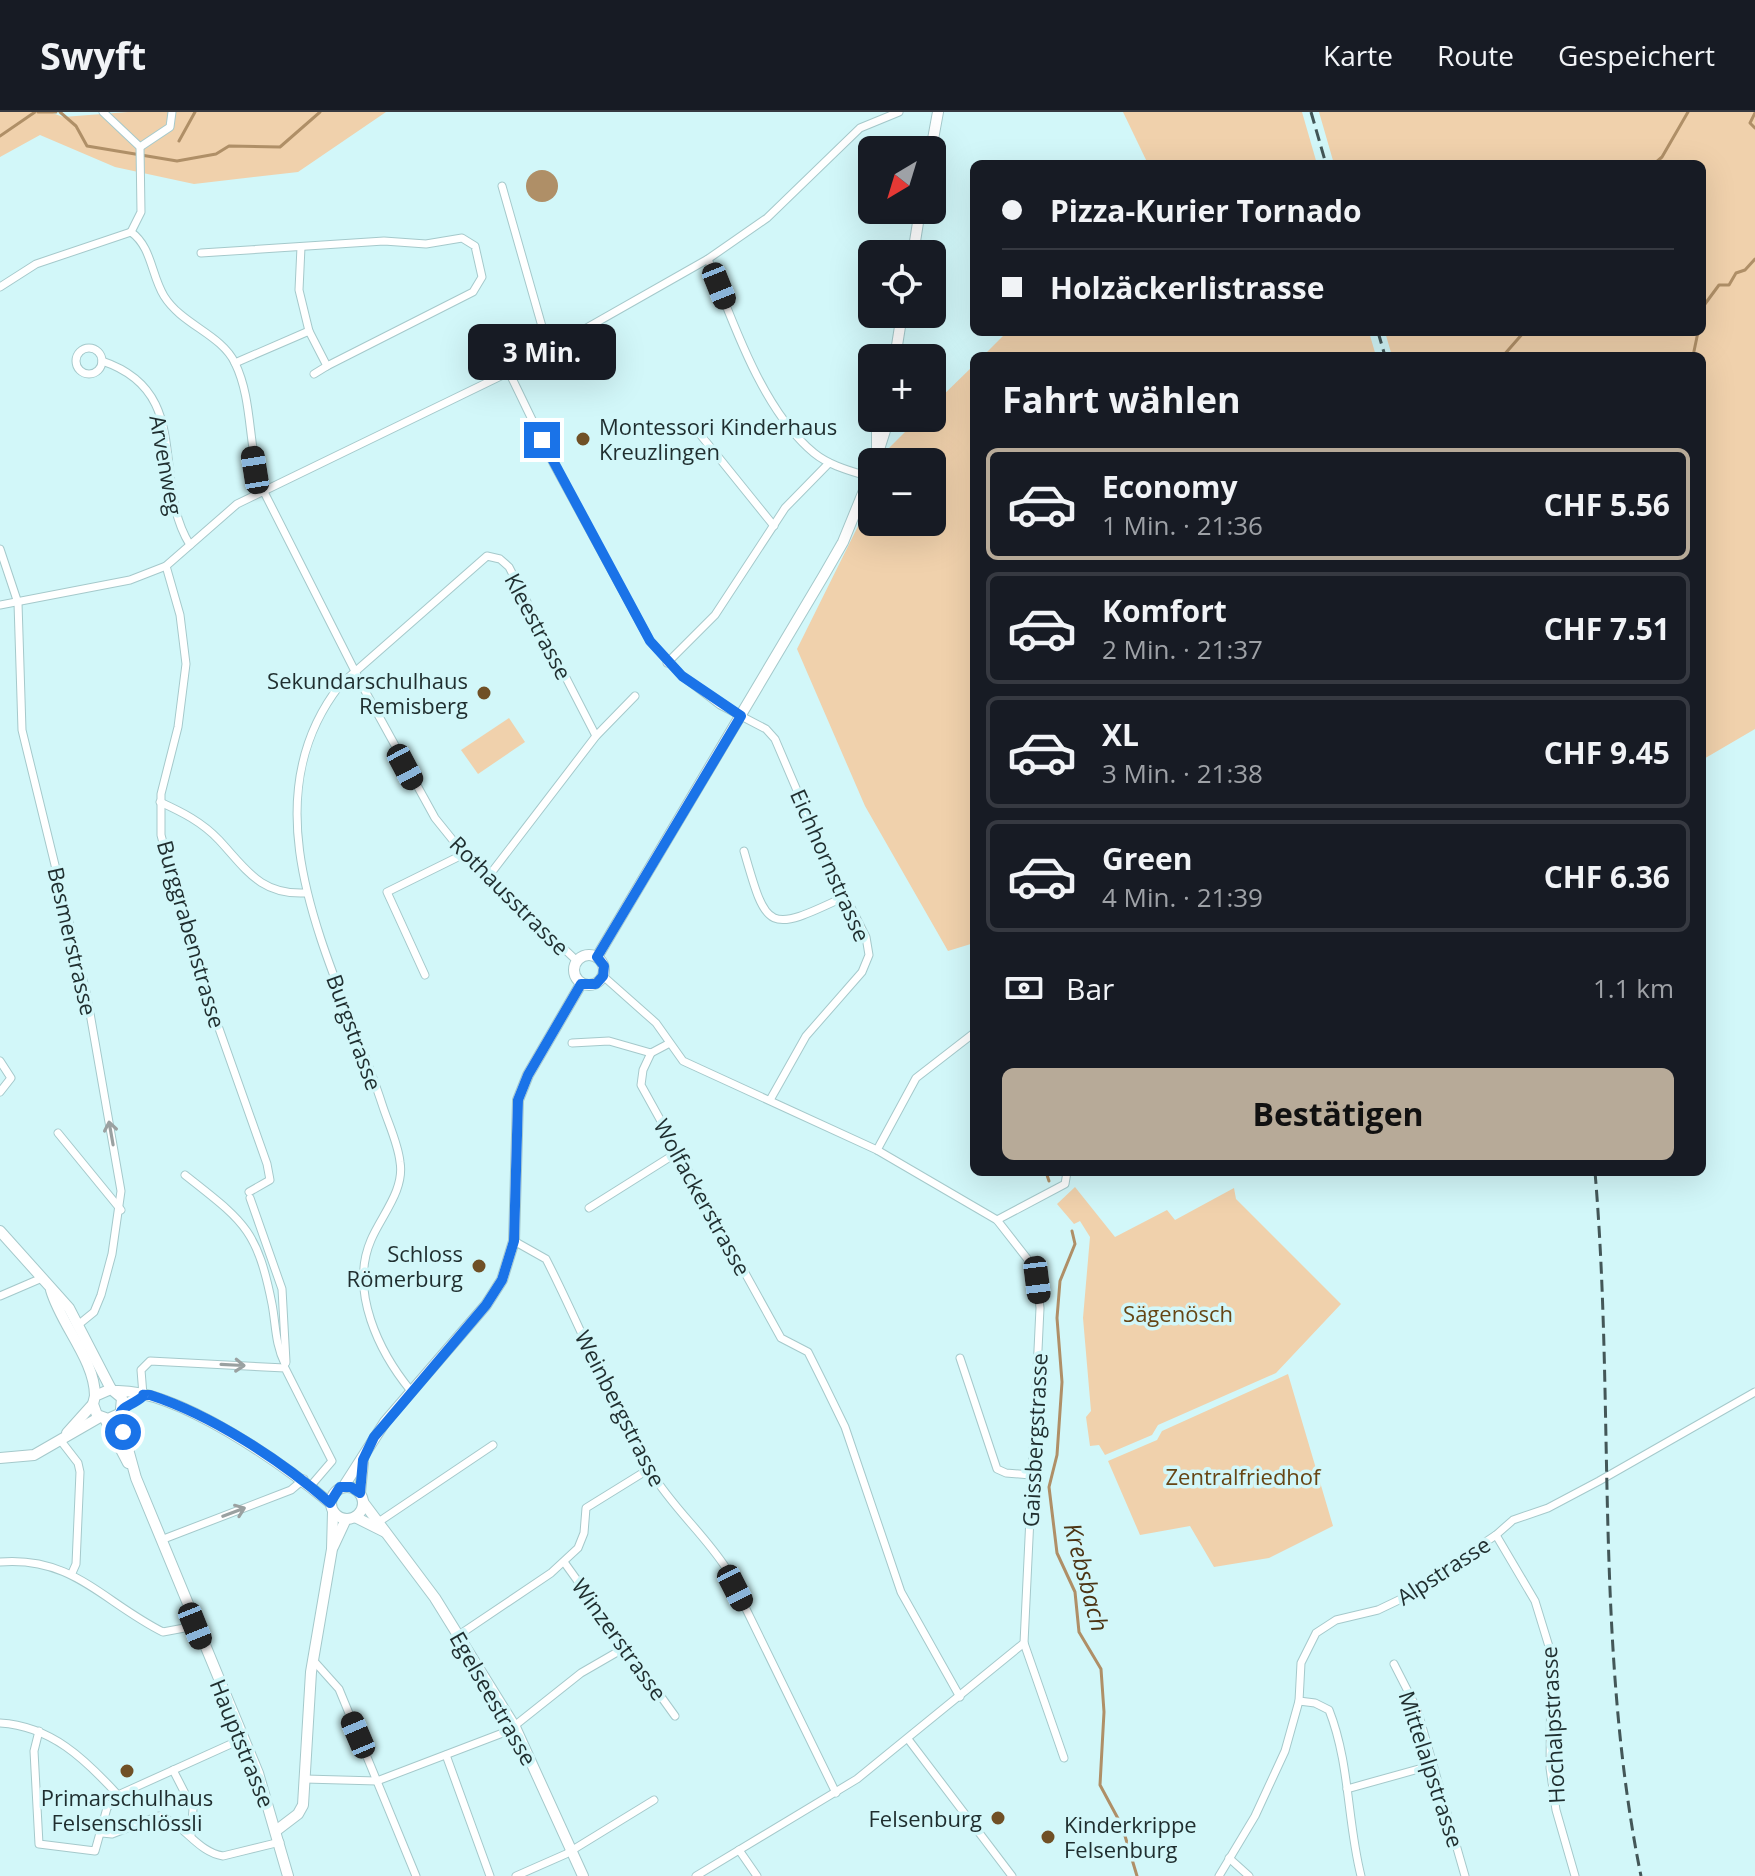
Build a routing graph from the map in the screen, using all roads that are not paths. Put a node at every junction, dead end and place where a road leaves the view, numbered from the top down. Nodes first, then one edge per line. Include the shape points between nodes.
1 (103, 112) edge
2 (172, 112) edge
3 (899, 112) edge
4 (938, 112) edge
5 (934, 136) edge
6 (141, 154) junction
7 (502, 186) dead end
8 (131, 232) junction
9 (301, 247) junction
10 (201, 253) dead end
11 (708, 259) junction
12 (0, 287) edge
13 (309, 331) junction
14 (549, 351) junction
15 (102, 361) dead end
16 (235, 363) junction
17 (327, 366) junction
18 (509, 372) junction
19 (314, 374) dead end
20 (699, 433) dead end
21 (829, 463) junction
22 (858, 471) edge
23 (263, 490) junction
24 (858, 506) edge
25 (774, 526) junction
26 (190, 545) junction
27 (0, 549) edge
28 (166, 566) junction
29 (18, 603) junction
30 (0, 605) edge
31 (667, 663) junction
32 (355, 672) junction
33 (635, 696) dead end
34 (741, 716) junction
35 (596, 736) junction
36 (160, 802) junction
37 (744, 851) dead end
38 (464, 854) junction
39 (488, 877) junction
40 (305, 893) junction
41 (844, 897) junction
42 (597, 957) junction
43 (577, 961) junction
44 (425, 975) dead end
45 (603, 976) junction
46 (581, 984) junction
47 (970, 1036) edge
48 (572, 1043) dead end
49 (668, 1044) junction
50 (651, 1053) junction
51 (0, 1061) edge
52 (0, 1092) edge
53 (770, 1100) junction
54 (58, 1133) dead end
55 (877, 1150) junction
56 (678, 1152) junction
57 (185, 1175) dead end
58 (1066, 1176) edge
59 (589, 1208) dead end
60 (121, 1210) junction
61 (997, 1220) junction
62 (0, 1231) edge
63 (514, 1241) junction
64 (42, 1278) junction
65 (0, 1296) edge
66 (73, 1328) junction
67 (960, 1358) dead end
68 (285, 1366) junction
69 (114, 1390) junction
70 (411, 1391) junction
71 (1755, 1392) edge
72 (143, 1395) junction
73 (94, 1400) junction
74 (121, 1410) junction
75 (103, 1418) junction
76 (61, 1441) junction
77 (493, 1445) dead end
78 (0, 1458) edge
79 (363, 1460) junction
80 (649, 1469) junction
81 (1031, 1475) junction
82 (136, 1478) junction
83 (309, 1481) junction
84 (340, 1488) junction
85 (361, 1497) junction
86 (332, 1508) junction
87 (351, 1518) junction
88 (380, 1521) junction
89 (386, 1532) junction
90 (1496, 1535) junction
91 (161, 1540) junction
92 (332, 1549) junction
93 (0, 1562) edge
94 (564, 1562) junction
95 (72, 1573) junction
96 (195, 1626) junction
97 (459, 1635) junction
98 (1024, 1643) junction
99 (626, 1647) junction
100 (313, 1660) junction
101 (1394, 1664) dead end
102 (960, 1697) junction
103 (1299, 1701) junction
104 (675, 1716) dead end
105 (0, 1723) edge
106 (515, 1727) junction
107 (39, 1731) junction
108 (242, 1739) junction
109 (908, 1739) junction
110 (446, 1755) junction
111 (1064, 1758) dead end
112 (1433, 1765) junction
113 (173, 1770) junction
114 (305, 1779) junction
115 (377, 1781) junction
116 (1347, 1789) junction
117 (836, 1793) junction
118 (118, 1795) junction
119 (654, 1800) dead end
120 (277, 1830) junction
121 (102, 1833) junction
122 (191, 1835) junction
123 (280, 1842) junction
124 (571, 1850) junction
125 (739, 1850) junction
126 (1229, 1858) junction
127 (288, 1876) edge
128 (416, 1876) edge
129 (490, 1876) edge
130 (516, 1876) edge
131 (583, 1876) edge
132 (696, 1876) edge
133 (757, 1876) edge
134 (1012, 1876) edge
135 (1219, 1876) edge
136 (1249, 1876) edge
137 (1361, 1876) edge
138 (1465, 1876) edge
139 (1575, 1876) edge

1 - 6 street
2 - 6 street via 170,127
3 - 11 street via 860,128 767,218
4 - 5 street
6 - 8 street via 141,212
7 - 14 street
8 - 12 street via 48,258
8 - 16 street via 142,240 157,285 171,307
9 - 10 street
9 - 13 street via 299,290
9 - 17 street via 462,238 475,246 482,277 473,292
11 - 14 street
11 - 21 street via 751,368 802,441
13 - 16 street
13 - 17 street
14 - 18 street
15 - 26 street, Arvenweg via 144,387 159,407 177,524
16 - 23 street, Rothausstrasse
17 - 19 street
18 - 23 street
18 - 31 street, Eichhornstrasse via 632,610
20 - 25 street
21 - 22 street
21 - 25 street
23 - 26 street via 224,512
23 - 32 street, Rothausstrasse
24 - 34 street via 843,542
25 - 31 street via 715,615
26 - 28 street
27 - 29 street, Besmerstrasse
28 - 29 street via 130,580
28 - 36 street, Burggrabenstrasse via 186,664
29 - 30 street
60 -> 29 street, Besmerstrasse via 87,996 22,730
31 - 34 street, Eichhornstrasse
32 - 35 street, Kleestrasse via 472,566 495,557 509,567
32 - 38 street, Rothausstrasse via 419,793
32 - 40 street, Burgstrasse via 321,710 297,787
33 - 35 street
34 - 41 street, Eichhornstrasse via 775,739
34 - 42 street
35 - 39 street
36 - 40 street via 204,826 261,885
36 - 68 street, Burggrabenstrasse via 166,863 194,958 267,1164 270,1180 249,1195 282,1289
37 - 41 street via 760,905 777,919 795,921
38 - 39 street, Rothausstrasse
38 - 44 street via 387,892
39 - 43 street, Rothausstrasse
40 - 70 street, Burgstrasse via 401,1164 397,1188 367,1253 365,1295 371,1323 395,1372
41 - 53 street, Eichhornstrasse via 866,937 867,964 806,1036
42 - 43 street via 586,955
42 - 45 street
43 - 46 street via 574,973
45 - 46 street via 596,984
45 - 49 street, Gaissbergstrasse via 656,1023
46 - 63 street via 518,1100
47 - 55 street via 916,1078
48 - 50 street via 609,1041
49 - 50 street
49 - 53 street, Gaissbergstrasse via 683,1061
50 - 56 street, Wolfackerstrasse via 641,1085
51 - 52 street via 11,1080
53 - 55 street, Gaissbergstrasse
54 - 60 street
55 - 61 street, Gaissbergstrasse
56 - 59 street
56 - 102 street, Wolfackerstrasse via 781,1338 808,1352 822,1378 845,1427 901,1592
57 - 68 street via 247,1227 263,1265
58 - 61 street via 1065,1184
60 - 66 street, Besmerstrasse via 101,1295 94,1312
61 - 81 street, Gaissbergstrasse via 1037,1280
62 - 64 street
63 - 70 street via 496,1291
63 - 80 street, Weinbergstrasse via 546,1259
64 - 65 street
64 - 66 street
66 - 69 street, Hauptstrasse
66 - 73 street, Hauptstrasse via 92,1378
67 - 81 street via 997,1469
72 -> 68 street via 141,1370 155,1361
68 - 83 street via 332,1461
69 - 72 street
69 - 73 street
69 - 74 street, Hauptstrasse
70 - 79 street via 374,1437
71 - 90 street, Alpstrasse via 1586,1488 1513,1520
72 - 74 street
72 - 83 street via 192,1413
73 - 75 street, Hauptstrasse
73 - 76 street
74 - 75 street
74 - 82 street, Hauptstrasse
75 - 76 street
75 - 82 street, Hauptstrasse
76 - 78 street via 34,1455
76 - 95 street via 80,1472
77 - 88 street
79 - 84 street
79 - 85 street
80 - 94 street via 586,1508 582,1541
80 - 117 street, Weinbergstrasse via 670,1503 726,1568
81 - 98 street, Gaissbergstrasse
82 - 91 street, Hauptstrasse
83 - 84 street
83 - 86 street
91 -> 83 street
84 - 85 street
84 - 86 street
85 - 87 street
85 - 88 street, Egelseestrasse
86 - 87 street, Egelseestrasse
86 - 92 street
87 - 89 street, Egelseestrasse
87 - 92 street
88 - 89 street, Egelseestrasse
89 - 97 street, Egelseestrasse
90 - 103 street, Alpstrasse via 1394,1604 1336,1620 1316,1633 1301,1663
90 - 139 street, Hochalpstrasse via 1535,1601 1551,1653 1550,1768
91 - 96 street, Hauptstrasse
92 - 100 street
93 - 95 street via 41,1562
94 - 97 street
94 - 99 street, Winzerstrasse
95 - 96 street via 163,1632
96 - 108 street, Hauptstrasse
97 - 106 street, Egelseestrasse
98 - 102 street
98 - 111 street
99 - 104 street, Winzerstrasse
99 - 106 street via 581,1673
100 - 114 street
100 - 115 street via 339,1689
101 - 112 street, Mittelalpstrasse via 1417,1709
102 - 109 street
103 - 116 street via 1329,1710 1341,1739
103 - 126 street, Alpstrasse via 1276,1775
105 - 107 street
106 - 110 street
106 - 124 street, Egelseestrasse
107 - 118 street via 79,1755
107 - 121 street via 34,1745 39,1844 92,1852
108 - 113 street
108 - 120 street, Hauptstrasse
109 - 117 street
109 - 134 street
110 - 115 street
110 - 129 street
112 - 116 street
112 - 138 street, Mittelalpstrasse
113 - 118 street
113 - 122 street via 193,1809
114 - 115 street
114 - 120 street via 301,1810
115 - 128 street
116 - 137 street
117 - 125 street
118 - 121 street via 108,1804
119 - 124 street
120 - 123 street, Hauptstrasse
121 - 122 street via 159,1816
122 - 123 street via 207,1851 223,1856
123 - 127 street, Hauptstrasse
124 - 130 street
124 - 131 street, Egelseestrasse
125 - 132 street
125 - 133 street
126 - 135 street, Alpstrasse
126 - 136 street

